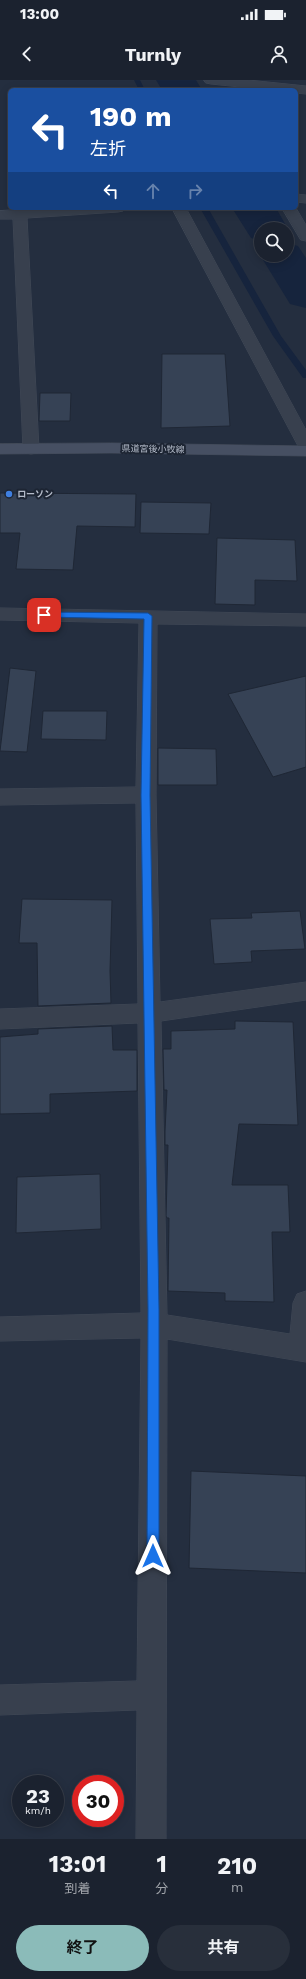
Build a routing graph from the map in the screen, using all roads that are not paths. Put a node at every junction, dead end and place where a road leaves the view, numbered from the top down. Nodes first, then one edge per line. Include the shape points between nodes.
1 (211, 80) edge
2 (287, 88) edge
3 (90, 210) edge
4 (180, 210) edge
5 (290, 210) edge
6 (20, 215) junction
7 (0, 216) edge
8 (306, 237) edge
9 (306, 446) edge
10 (0, 449) edge
11 (31, 450) junction
12 (306, 451) edge
13 (0, 614) edge
14 (148, 616) junction
15 (306, 620) edge
16 (146, 795) junction
17 (0, 797) edge
18 (306, 991) edge
19 (150, 1013) junction
20 (0, 1019) edge
21 (306, 1303) edge
22 (154, 1325) junction
23 (0, 1330) edge
24 (304, 1348) edge
25 (152, 1695) junction
26 (0, 1700) edge
27 (151, 1839) edge

1 - 2 street
3 - 6 street
4 - 9 street
5 - 8 street
6 - 7 street
6 - 11 street
10 - 11 main road, 県道宮後小牧線
11 - 12 main road, 県道宮後小牧線 via 111,448
13 - 14 street
14 - 15 street
14 - 16 street
16 - 17 street
16 - 19 street
18 - 19 street
19 - 20 street
19 - 22 street
21 - 24 street
22 - 23 street
22 - 24 street
22 - 25 street
25 - 26 street
25 - 27 street

